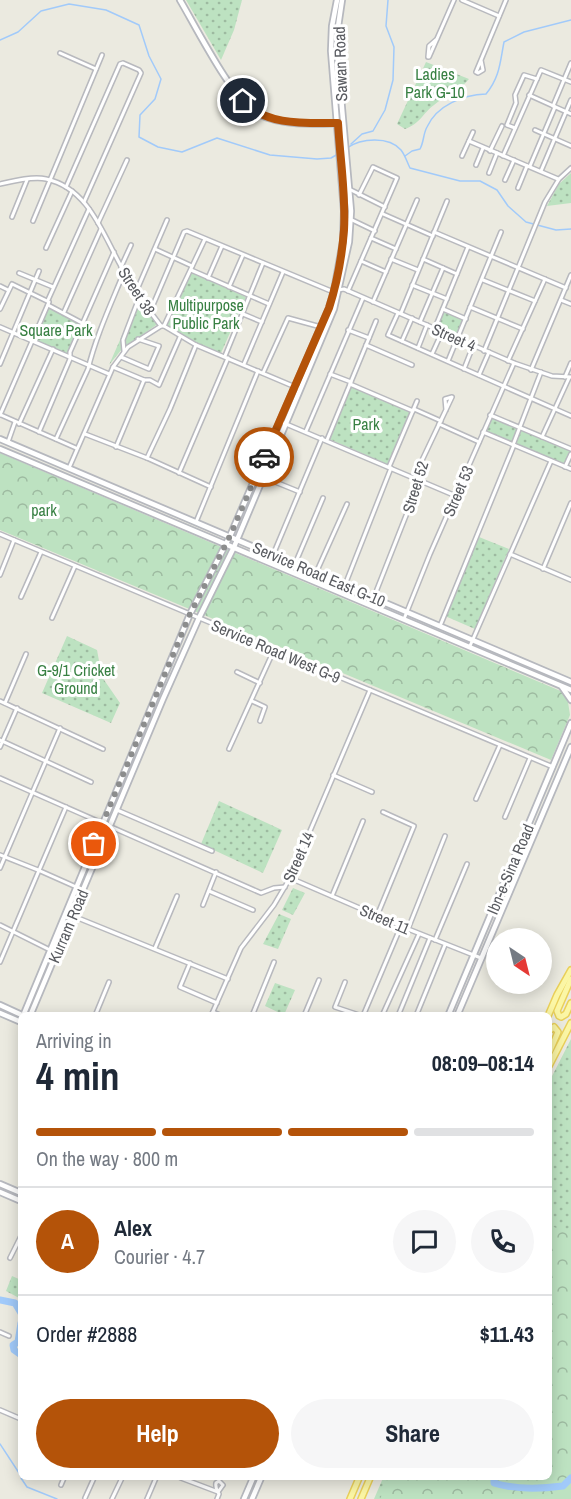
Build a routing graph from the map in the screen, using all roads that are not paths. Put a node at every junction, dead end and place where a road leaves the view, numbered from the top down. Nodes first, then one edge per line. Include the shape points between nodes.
1 (180, 0) edge
2 (337, 0) edge
3 (342, 0) edge
4 (454, 0) edge
5 (462, 0) edge
6 (506, 0) edge
7 (499, 16) junction
8 (437, 39) junction
9 (60, 53) dead end
10 (102, 55) dead end
11 (481, 60) dead end
12 (571, 63) edge
13 (96, 69) junction
14 (537, 79) junction
15 (564, 80) junction
16 (571, 82) edge
17 (529, 95) junction
18 (571, 100) edge
19 (516, 103) junction
20 (525, 106) junction
21 (554, 107) junction
22 (566, 112) junction
23 (571, 114) edge
24 (340, 123) junction
25 (502, 126) dead end
26 (515, 128) junction
27 (535, 130) dead end
28 (473, 132) dead end
29 (543, 134) junction
30 (554, 139) junction
31 (469, 141) junction
32 (571, 146) edge
33 (483, 147) junction
34 (490, 151) junction
35 (497, 153) junction
36 (462, 156) dead end
37 (503, 156) junction
38 (128, 160) dead end
39 (514, 160) junction
40 (476, 165) dead end
41 (528, 166) junction
42 (571, 168) edge
43 (541, 171) junction
44 (489, 172) dead end
45 (559, 179) junction
46 (27, 180) junction
47 (51, 180) junction
48 (505, 180) dead end
49 (0, 184) edge
50 (66, 188) junction
51 (518, 188) dead end
52 (349, 189) junction
53 (72, 191) junction
54 (359, 195) junction
55 (417, 200) dead end
56 (447, 201) dead end
57 (84, 202) junction
58 (385, 207) junction
59 (89, 208) junction
60 (383, 214) junction
61 (12, 217) dead end
62 (350, 219) junction
63 (167, 220) dead end
64 (33, 221) dead end
65 (98, 223) junction
66 (406, 224) junction
67 (101, 229) junction
68 (375, 231) junction
69 (501, 232) dead end
70 (434, 234) junction
71 (371, 238) junction
72 (205, 239) junction
73 (131, 245) dead end
74 (222, 246) junction
75 (468, 247) junction
76 (46, 248) dead end
77 (155, 249) junction
78 (396, 249) junction
79 (114, 252) junction
80 (243, 255) junction
81 (173, 257) junction
82 (491, 257) junction
83 (392, 259) junction
84 (423, 259) junction
85 (361, 261) junction
86 (263, 264) junction
87 (121, 267) junction
88 (192, 268) junction
89 (443, 268) junction
90 (518, 269) junction
91 (418, 270) junction
92 (39, 271) dead end
93 (124, 272) junction
94 (283, 272) junction
95 (386, 272) junction
96 (19, 273) dead end
97 (457, 274) junction
98 (571, 275) edge
99 (208, 278) junction
100 (545, 279) junction
101 (36, 280) junction
102 (483, 280) junction
103 (570, 281) edge
104 (412, 285) junction
105 (0, 286) edge
106 (53, 287) junction
107 (229, 287) junction
108 (566, 288) junction
109 (8, 290) junction
110 (337, 290) junction
111 (348, 291) junction
112 (509, 291) junction
113 (30, 292) junction
114 (136, 292) junction
115 (433, 292) junction
116 (250, 297) junction
117 (363, 297) junction
118 (140, 298) junction
119 (447, 299) junction
120 (561, 300) junction
121 (535, 301) junction
122 (48, 302) junction
123 (373, 302) junction
124 (269, 304) junction
125 (571, 304) edge
126 (0, 307) edge
127 (470, 307) junction
128 (443, 309) junction
129 (64, 312) junction
130 (150, 312) junction
131 (399, 313) junction
132 (243, 314) junction
133 (412, 318) junction
134 (498, 318) junction
135 (466, 319) junction
136 (376, 321) dead end
137 (262, 322) junction
138 (420, 322) junction
139 (82, 323) junction
140 (427, 325) junction
141 (163, 326) junction
142 (0, 327) edge
143 (321, 327) junction
144 (435, 329) junction
145 (523, 329) junction
146 (348, 330) junction
147 (442, 332) junction
148 (13, 333) junction
149 (180, 337) junction
150 (369, 338) junction
151 (138, 339) junction
152 (457, 339) junction
153 (33, 341) junction
154 (402, 342) junction
155 (196, 345) junction
156 (366, 345) junction
157 (473, 346) junction
158 (418, 348) junction
159 (52, 349) junction
160 (124, 351) junction
161 (484, 351) junction
162 (489, 352) junction
163 (432, 354) junction
164 (121, 357) junction
165 (226, 357) junction
166 (70, 358) junction
167 (448, 361) junction
168 (508, 361) junction
169 (514, 363) junction
170 (571, 363) edge
171 (0, 364) edge
172 (244, 364) junction
173 (412, 365) dead end
174 (89, 366) junction
175 (113, 367) junction
176 (464, 369) junction
177 (531, 369) junction
178 (261, 372) junction
179 (540, 372) junction
180 (109, 374) junction
181 (330, 374) junction
182 (479, 375) junction
183 (568, 377) edge
184 (144, 380) junction
185 (351, 383) junction
186 (503, 386) junction
187 (294, 387) junction
188 (300, 389) junction
189 (530, 399) junction
190 (417, 401) dead end
191 (555, 408) junction
192 (413, 410) junction
193 (446, 410) dead end
194 (0, 415) edge
195 (490, 416) junction
196 (571, 416) edge
197 (279, 421) junction
198 (440, 422) junction
199 (17, 423) junction
200 (285, 424) junction
201 (519, 427) junction
202 (39, 432) junction
203 (306, 432) junction
204 (483, 432) junction
205 (85, 434) junction
206 (542, 437) junction
207 (322, 438) junction
208 (0, 439) edge
209 (56, 439) junction
210 (327, 440) junction
211 (8, 442) junction
212 (479, 442) junction
213 (513, 445) junction
214 (116, 447) junction
215 (76, 448) junction
216 (0, 449) edge
217 (571, 452) edge
218 (147, 458) junction
219 (552, 461) junction
220 (390, 467) junction
221 (565, 467) junction
222 (68, 469) junction
223 (571, 469) edge
224 (179, 473) junction
225 (263, 477) junction
226 (420, 480) junction
227 (211, 487) junction
228 (300, 492) junction
229 (456, 496) junction
230 (323, 498) dead end
231 (571, 503) edge
232 (347, 504) dead end
233 (196, 522) junction
234 (0, 534) edge
235 (230, 536) junction
236 (14, 540) junction
237 (238, 540) junction
238 (226, 544) junction
239 (234, 547) junction
240 (41, 551) junction
241 (510, 554) junction
242 (273, 555) junction
243 (295, 564) junction
244 (75, 566) junction
245 (543, 568) junction
246 (316, 573) junction
247 (0, 575) edge
248 (571, 580) edge
249 (345, 585) junction
250 (21, 597) dead end
251 (374, 597) junction
252 (407, 611) junction
253 (190, 614) junction
254 (52, 618) dead end
255 (199, 618) junction
256 (404, 619) junction
257 (440, 626) junction
258 (473, 639) junction
259 (470, 646) junction
260 (274, 650) junction
261 (26, 654) dead end
262 (237, 672) dead end
263 (571, 682) edge
264 (260, 683) junction
265 (560, 685) junction
266 (370, 690) junction
267 (571, 690) edge
268 (571, 700) edge
269 (0, 701) edge
270 (252, 701) junction
271 (5, 703) junction
272 (17, 708) junction
273 (260, 721) dead end
274 (571, 723) edge
275 (60, 728) junction
276 (1, 740) edge
277 (500, 745) junction
278 (0, 747) edge
279 (571, 747) edge
280 (103, 749) dead end
281 (230, 749) dead end
282 (530, 758) junction
283 (45, 760) junction
284 (553, 767) junction
285 (333, 775) junction
286 (0, 778) edge
287 (91, 782) dead end
288 (32, 792) junction
289 (372, 792) dead end
290 (476, 799) dead end
291 (66, 807) junction
292 (116, 810) junction
293 (383, 812) dead end
294 (505, 817) dead end
295 (363, 821) dead end
296 (104, 822) junction
297 (110, 826) junction
298 (445, 836) dead end
299 (212, 851) dead end
300 (2, 856) edge
301 (467, 864) dead end
302 (0, 868) edge
303 (39, 870) junction
304 (216, 872) junction
305 (290, 878) junction
306 (76, 887) junction
307 (285, 887) junction
308 (83, 890) junction
309 (209, 891) junction
310 (177, 896) dead end
311 (332, 896) junction
312 (203, 904) dead end
313 (253, 910) dead end
314 (73, 916) junction
315 (377, 916) junction
316 (0, 925) edge
317 (401, 926) junction
318 (408, 929) junction
319 (13, 931) junction
320 (419, 934) junction
321 (430, 938) junction
322 (435, 940) junction
323 (446, 945) junction
324 (155, 948) junction
325 (49, 949) junction
326 (57, 954) junction
327 (473, 955) junction
328 (481, 958) junction
329 (0, 962) edge
330 (274, 962) dead end
331 (190, 963) junction
332 (571, 970) edge
333 (228, 979) junction
334 (571, 979) edge
335 (319, 980) dead end
336 (109, 982) dead end
337 (345, 982) dead end
338 (217, 1003) junction
339 (571, 1003) edge
340 (0, 1005) edge
341 (24, 1012) edge
342 (32, 1012) edge
343 (97, 1012) edge
344 (213, 1012) edge
345 (254, 1012) edge
346 (306, 1012) edge
347 (351, 1012) edge
348 (365, 1012) edge
349 (384, 1012) edge
350 (400, 1012) edge
351 (418, 1012) edge
352 (450, 1012) edge
353 (459, 1012) edge
354 (550, 1012) edge
355 (0, 1013) edge
356 (18, 1016) edge
357 (18, 1017) edge
358 (571, 1023) edge
359 (552, 1028) edge
360 (552, 1046) edge
361 (552, 1060) edge
362 (0, 1184) edge
363 (18, 1192) edge
364 (0, 1193) edge
365 (18, 1200) edge
366 (18, 1242) edge
367 (10, 1258) dead end
368 (0, 1332) edge
369 (9, 1336) dead end
370 (0, 1410) edge
371 (18, 1418) edge
372 (63, 1480) edge
373 (93, 1480) edge
374 (121, 1480) edge
375 (155, 1480) edge
376 (187, 1480) edge
377 (252, 1480) edge
378 (260, 1480) edge
379 (359, 1480) edge
380 (369, 1480) edge
381 (61, 1485) dead end
382 (85, 1498) edge
383 (112, 1499) edge
384 (147, 1499) edge
385 (217, 1499) edge
386 (244, 1499) edge
387 (252, 1499) edge
388 (350, 1499) edge
389 (361, 1499) edge

1 - 24 main road via 228,80 258,114 277,120
2 - 24 main road, Sawan Road via 331,51
3 - 24 main road, Sawan Road via 337,51
4 - 8 street
5 - 7 street
6 - 7 street
7 - 11 street via 476,72 479,73 483,69
8 - 8 street via 429,46 428,57 429,57
9 - 13 street
10 - 13 street
12 - 15 street
13 - 47 street
14 - 15 street via 543,70
14 - 17 street
14 - 19 street via 524,75
15 - 16 street
15 - 21 street
17 - 20 street
17 - 21 street
18 - 22 street
19 - 20 street
19 - 26 street via 507,124
20 - 26 street
21 - 22 street
21 - 29 street
22 - 23 street
22 - 30 street
24 - 52 main road, Sawan Road
24 - 110 main road, Sawan Road via 344,230
25 - 34 street
26 - 37 street
27 - 29 street
28 - 31 street
29 - 30 street
29 - 41 street
30 - 32 street
30 - 43 street
31 - 33 street
31 - 36 street
33 - 34 street
33 - 40 street
34 - 35 street
35 - 37 street
35 - 44 street
37 - 39 street
38 - 65 street
39 - 41 street
39 - 48 street
41 - 43 street
41 - 51 street
42 - 45 street
43 - 45 street
45 - 90 street via 545,202
46 - 47 street, Street 38
46 - 49 street, Street 38
46 - 61 street
47 - 50 street, Street 38
47 - 64 street
50 - 53 street, Street 38
50 - 57 street via 122,63 139,70
52 - 54 street
52 - 62 main road, Sawan Road
53 - 57 street, Street 38
53 - 76 street
54 - 58 street
54 - 58 street via 373,167 396,177
55 - 66 street
56 - 70 street
57 - 59 street, Street 38
58 - 60 street
59 - 65 street, Street 38
59 - 106 street
60 - 66 street
60 - 68 street
62 - 68 street
62 - 110 main road, Sawan Road via 349,242
63 - 77 street
65 - 67 street, Street 38
66 - 70 street
66 - 78 street
67 - 79 street, Street 38
67 - 129 street
68 - 71 street
69 - 82 street
70 - 75 street
70 - 84 street
71 - 78 street
71 - 85 street
72 - 74 street, Street 4
72 - 81 street, Street 4 via 185,231
72 - 88 street
73 - 87 street
74 - 80 street, Street 4
74 - 99 street
75 - 82 street
75 - 97 street
77 - 81 street
77 - 114 street
78 - 83 street
79 - 87 street, Street 38
79 - 139 street
80 - 86 street, Street 4
80 - 107 street
81 - 88 street
81 - 130 street
82 - 90 street
82 - 102 street
83 - 91 street
83 - 95 street
84 - 89 street
84 - 91 street
85 - 95 street
85 - 111 street
86 - 94 street, Street 4
86 - 116 street
87 - 93 street, Street 38
88 - 99 street
88 - 141 street
89 - 97 street
89 - 115 street
90 - 100 street
90 - 112 street
91 - 104 street
92 - 101 street
93 - 114 street, Street 38
93 - 174 street
94 - 110 street, Street 4
94 - 124 street
95 - 123 street
96 - 101 street
97 - 119 street
98 - 103 street
99 - 107 street
100 - 108 street
100 - 121 street
101 - 106 street
101 - 113 street
102 - 112 street
102 - 127 street
103 - 108 street
104 - 115 street
104 - 131 street
105 - 109 street
106 - 122 street
107 - 116 street
108 - 120 street
109 - 113 street via 11,284
109 - 126 street
110 - 111 street, Street 4
110 - 143 main road, Sawan Road
110 - 188 main road, Sawan Road via 334,309
111 - 117 street, Street 4
112 - 121 street
112 - 134 street
113 - 122 street
113 - 148 street
114 - 118 street, Street 38
115 - 119 street
115 - 138 street
116 - 124 street
116 - 132 street
117 - 123 street, Street 4
117 - 146 street
118 - 130 street, Street 38
118 - 160 street via 123,340
119 - 128 street
120 - 125 street
120 - 177 street
121 - 145 street
122 - 129 street
122 - 153 street
123 - 131 street, Street 4
124 - 137 street
127 - 134 street
127 - 135 street
128 - 135 street
128 - 144 street
129 - 139 street
130 - 141 street, Street 38
131 - 133 street, Street 4
131 - 154 street via 388,335
132 - 137 street
132 - 165 street
133 - 138 street, Street 4
133 - 154 street
134 - 145 street
134 - 161 street
135 - 152 street
136 - 150 street
137 - 172 street
138 - 140 street, Street 4
139 - 166 street
140 - 144 street, Street 4
140 - 158 street
141 - 149 street, Street 38
141 - 151 street
142 - 148 street
143 - 178 street via 288,318
143 - 187 main road, Sawan Road
144 - 147 street, Street 4
145 - 168 street
146 - 150 street
146 - 181 street
147 - 152 street, Street 4
147 - 163 street
148 - 153 street
148 - 171 street
149 - 155 street, Street 38
149 - 184 street via 159,385
150 - 156 street
151 - 160 street
151 - 164 street via 159,346 149,368
152 - 157 street, Street 4
152 - 167 street
153 - 159 street
153 - 194 street
154 - 158 street
155 - 165 street, Street 38
155 - 218 street
156 - 173 street
156 - 185 street
157 - 161 street, Street 4
157 - 176 street
158 - 163 street
159 - 166 street
159 - 199 street
160 - 164 street
161 - 162 street, Street 4
162 - 168 street, Street 4
162 - 182 street
163 - 167 street
164 - 175 street
165 - 172 street, Street 38
165 - 224 street
166 - 174 street
166 - 202 street
167 - 176 street
168 - 169 street, Street 4
169 - 177 street, Street 4
169 - 186 street, Street 53
170 - 183 street
172 - 178 street, Street 38
174 - 180 street
174 - 209 street
175 - 180 street
175 - 184 street
176 - 182 street
177 - 179 street, Street 4
178 - 187 street, Street 38
178 - 227 street
179 - 183 street, Street 4
179 - 189 street
180 - 205 street
181 - 185 street
181 - 203 street
182 - 186 street
183 - 191 street
184 - 214 street
185 - 192 street
185 - 210 street
186 - 189 street
186 - 195 street, Street 53
187 - 188 street, Street 38
187 - 197 main road, Sawan Road
188 - 200 main road, Sawan Road
189 - 191 street
189 - 201 street
190 - 192 street
191 - 196 street
191 - 206 street
192 - 198 street
192 - 220 street
193 - 198 street, Street 52 via 445,399 452,397
194 - 199 street
195 - 201 street
195 - 204 street, Street 53
197 - 200 street
197 - 235 main road, Sawan Road
198 - 212 street
198 - 226 street, Street 52 via 416,473
199 - 202 street
199 - 211 street
200 - 203 street
200 - 225 main road, Sawan Road
201 - 206 street
201 - 213 street
202 - 209 street
203 - 207 street
204 - 212 street, Street 53
204 - 213 street
205 - 214 street
205 - 215 street
206 - 217 street
207 - 210 street
207 - 228 street
208 - 211 main road, Service Road East G-10
209 - 215 street
210 - 220 street
211 - 222 main road, Service Road East G-10
212 - 229 street, Street 53
213 - 219 street
213 - 257 street
214 - 218 street
215 - 222 street
216 - 238 main road, Service Road East G-10
217 - 221 street
218 - 224 street
219 - 221 street
219 - 241 street
220 - 226 street
220 - 249 street
221 - 223 street
222 - 233 main road, Service Road East G-10
224 - 227 street
225 - 228 street
225 - 237 main road, Sawan Road
226 - 229 street
226 - 251 street, Street 52
227 - 233 street
228 - 242 street
229 - 252 street, Street 53
230 - 243 street
231 - 245 street
232 - 246 street
233 - 235 main road, Service Road East G-10
234 - 236 street, Service Road West G-9
235 - 237 main road, Service Road East G-10
235 - 238 main road, Sawan Road
236 - 240 street, Service Road West G-9
236 - 247 street
237 - 239 main road, Kurram Road
237 - 242 main road, Service Road East G-10
238 - 239 main road, Service Road East G-10
238 - 253 main road, Kurram Road
239 - 255 main road, Kurram Road
239 - 256 main road, Service Road East G-10
240 - 244 street, Service Road West G-9
240 - 250 street
241 - 245 street
241 - 258 street
242 - 243 main road, Service Road East G-10
243 - 246 main road, Service Road East G-10
244 - 253 street, Service Road West G-9
244 - 254 street
245 - 248 street
246 - 249 main road, Service Road East G-10
249 - 251 main road, Service Road East G-10
251 - 252 main road, Service Road East G-10
252 - 256 street, Street 53
252 - 257 main road, Service Road East G-10
253 - 255 street, Service Road West G-9
253 - 296 main road, Kurram Road
255 - 260 street, Service Road West G-9
255 - 292 main road, Kurram Road
256 - 259 main road, Service Road East G-10
257 - 258 main road, Service Road East G-10
258 - 259 street
258 - 263 main road, Service Road East G-10
259 - 265 main road, Service Road East G-10
260 - 264 street
260 - 266 street, Service Road West G-9
261 - 271 street
262 - 264 street
264 - 270 street
265 - 267 main road, Service Road East G-10
265 - 268 main road
266 - 277 street, Service Road West G-9
266 - 285 street, Street 14
269 - 271 street
270 - 273 street via 265,707
270 - 281 street
271 - 272 street
272 - 275 street
272 - 276 street
274 - 284 main road, Ibn-e-Sina Road
275 - 280 street
275 - 283 street
276 - 278 street
276 - 283 street
277 - 282 street, Service Road West G-9
277 - 290 street
279 - 328 main road, Ibn-e-Sina Road
282 - 284 street, Service Road West G-9
282 - 294 street
283 - 287 street
283 - 288 street
284 - 327 main road, Ibn-e-Sina Road
285 - 289 street
285 - 305 street, Street 14
286 - 288 street
288 - 291 street
288 - 300 street
291 - 296 street
291 - 303 street
292 - 297 main road, Kurram Road
292 - 299 street
293 - 315 street via 414,826
295 - 311 street
296 - 297 street
296 - 306 main road, Kurram Road
297 - 304 street
297 - 308 main road, Kurram Road
298 - 318 street
300 - 302 street
300 - 303 street
301 - 322 street
303 - 306 street
303 - 319 street
304 - 307 street via 261,893
304 - 309 street
305 - 307 street, Street 14
305 - 311 street, Street 11
306 - 308 street
306 - 325 main road, Kurram Road
307 - 333 street, Street 14 via 241,948
308 - 314 main road, Kurram Road
309 - 312 street
309 - 313 street
310 - 324 street
311 - 315 street, Street 11
314 - 324 street
314 - 326 main road, Kurram Road
315 - 317 street, Street 11
316 - 319 street
317 - 318 street, Street 11
317 - 348 street
318 - 320 street, Street 11
319 - 325 street
319 - 329 street
320 - 321 street, Street 11
320 - 349 street
321 - 322 street, Street 11
321 - 350 street
322 - 323 street, Street 11
323 - 327 street, Street 11
323 - 351 street
324 - 331 street
325 - 326 street
325 - 341 main road, Kurram Road
326 - 342 main road, Kurram Road
327 - 328 street, Street 11
327 - 352 main road, Ibn-e-Sina Road
328 - 353 main road, Ibn-e-Sina Road
330 - 345 street
331 - 333 street
331 - 338 street via 180,987
332 - 354 main road
333 - 338 street, Street 14
334 - 339 main road via 557,1011 559,1016 566,1014
335 - 346 street
336 - 343 street
337 - 347 street via 335,1007
338 - 344 street, Street 14
340 - 356 main road
355 - 357 main road
358 - 361 main road
359 - 360 main road via 558,1032
362 - 363 main road
364 - 365 main road
366 - 367 street
368 - 369 street
370 - 371 street
372 - 381 street
373 - 382 street
374 - 383 street
375 - 384 street
376 - 385 street via 218,1492
377 - 386 main road
378 - 387 main road
379 - 388 main road
380 - 389 main road

